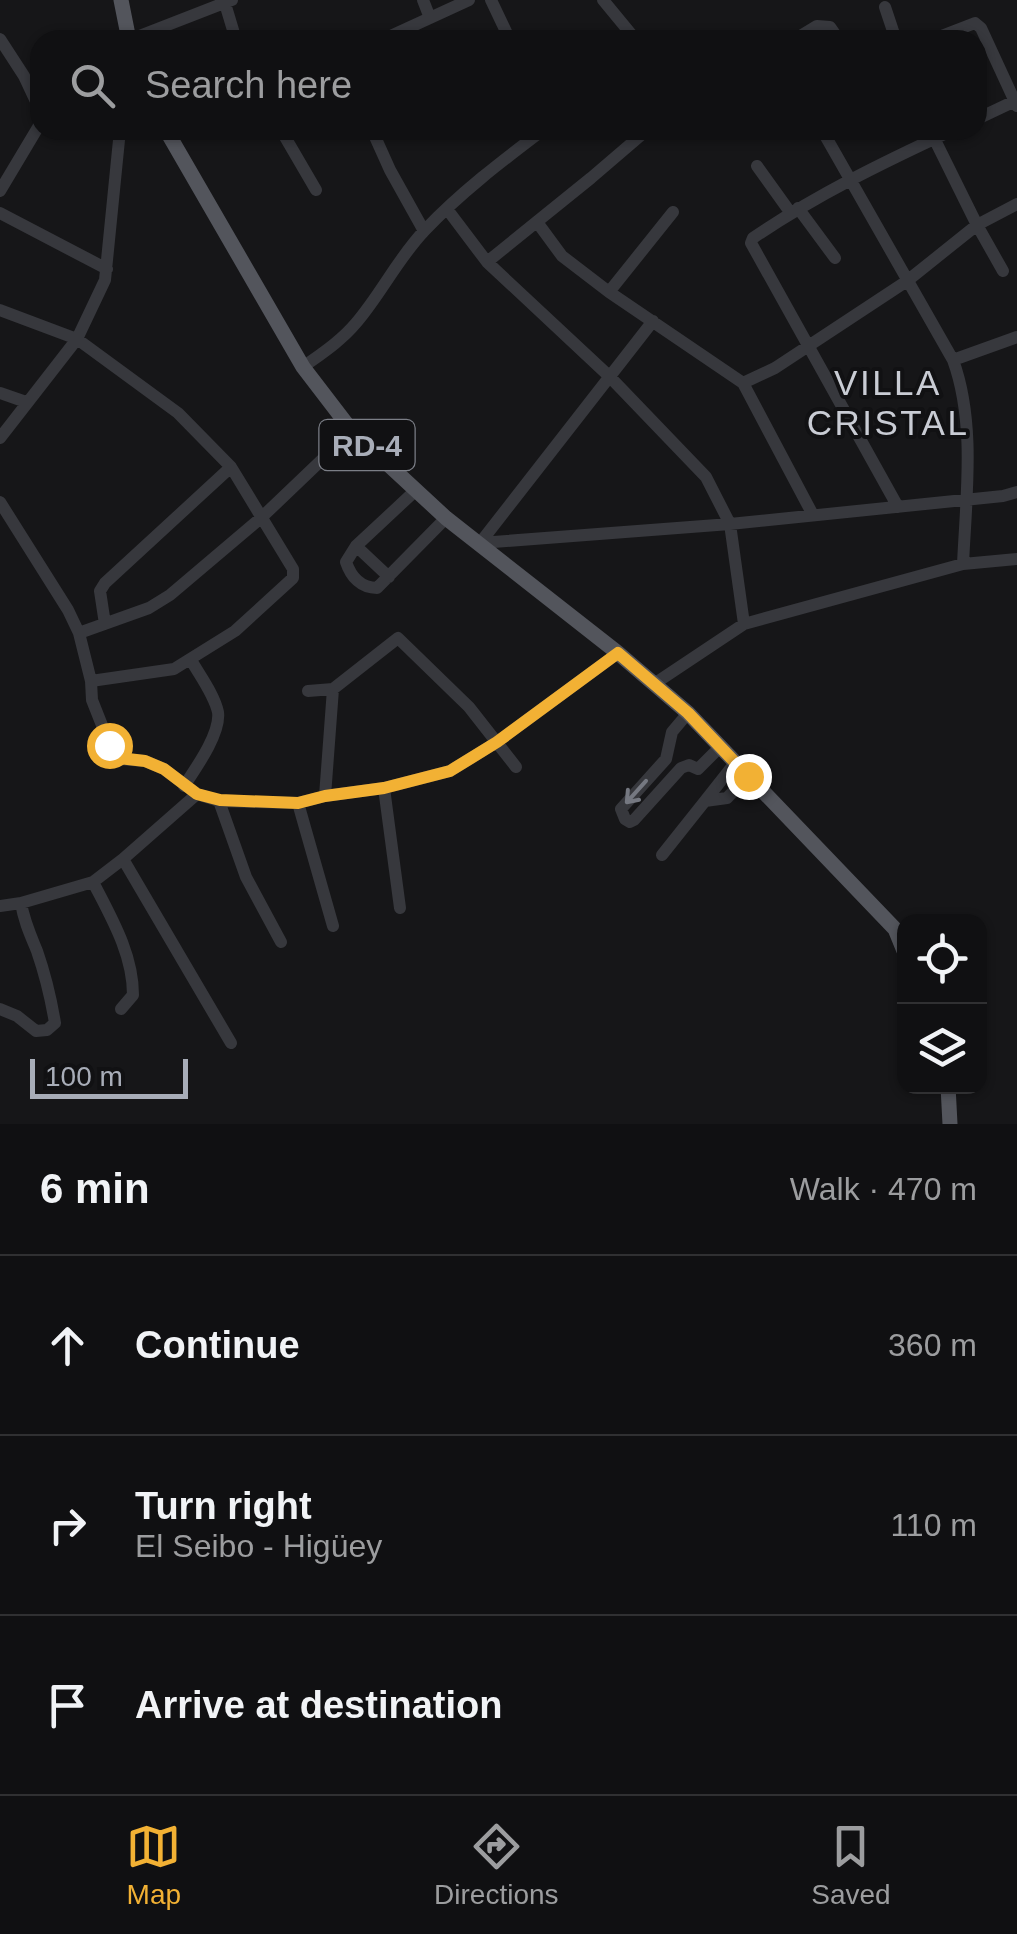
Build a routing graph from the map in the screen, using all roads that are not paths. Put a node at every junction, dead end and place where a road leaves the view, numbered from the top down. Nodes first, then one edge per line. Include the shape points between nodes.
1 (121, 0) edge
2 (423, 0) edge
3 (469, 0) edge
4 (491, 0) edge
5 (603, 0) edge
6 (227, 1) edge
7 (884, 8) dead end
8 (430, 18) junction
9 (127, 30) edge
10 (154, 30) edge
11 (234, 30) edge
12 (404, 30) edge
13 (505, 30) edge
14 (628, 30) edge
15 (892, 30) edge
16 (957, 30) edge
17 (982, 30) edge
18 (0, 39) edge
19 (987, 41) edge
20 (30, 89) edge
21 (1016, 102) edge
22 (987, 114) edge
23 (30, 140) edge
24 (119, 140) edge
25 (172, 140) edge
26 (286, 140) edge
27 (376, 140) edge
28 (530, 140) edge
29 (635, 140) edge
30 (828, 140) edge
31 (921, 140) edge
32 (935, 140) edge
33 (757, 166) dead end
34 (852, 178) junction
35 (316, 190) dead end
36 (0, 191) edge
37 (1017, 204) edge
38 (446, 209) junction
39 (794, 210) junction
40 (674, 212) dead end
41 (0, 213) edge
42 (537, 222) junction
43 (976, 225) junction
44 (424, 231) junction
45 (835, 258) dead end
46 (486, 262) junction
47 (107, 269) junction
48 (1003, 272) dead end
49 (907, 281) junction
50 (609, 292) junction
51 (0, 310) edge
52 (653, 321) junction
53 (1017, 337) edge
54 (76, 340) junction
55 (810, 346) junction
56 (953, 360) junction
57 (303, 367) junction
58 (609, 376) junction
59 (743, 383) junction
60 (0, 393) edge
61 (26, 402) junction
62 (352, 432) junction
63 (0, 438) edge
64 (231, 467) junction
65 (416, 491) junction
66 (1017, 492) edge
67 (966, 498) junction
68 (0, 502) edge
69 (898, 507) junction
70 (814, 515) junction
71 (262, 517) junction
72 (446, 518) junction
73 (730, 524) junction
74 (480, 543) junction
75 (356, 546) junction
76 (1017, 559) edge
77 (962, 564) junction
78 (389, 577) junction
79 (104, 624) junction
80 (744, 624) junction
81 (79, 633) junction
82 (618, 653) junction
83 (190, 660) junction
84 (91, 680) junction
85 (654, 684) junction
86 (333, 689) junction
87 (308, 691) dead end
88 (688, 713) junction
89 (497, 742) junction
90 (720, 747) junction
91 (666, 759) junction
92 (735, 763) junction
93 (516, 767) dead end
94 (676, 772) junction
95 (748, 776) junction
96 (184, 786) junction
97 (384, 788) junction
98 (197, 794) junction
99 (325, 796) junction
100 (220, 800) junction
101 (706, 801) junction
102 (298, 803) junction
103 (662, 855) dead end
104 (123, 859) junction
105 (92, 882) junction
106 (21, 903) junction
107 (0, 906) edge
108 (400, 908) dead end
109 (333, 926) dead end
110 (897, 934) edge
111 (281, 942) dead end
112 (0, 1009) edge
113 (120, 1009) dead end
114 (231, 1043) dead end
115 (948, 1094) edge
116 (950, 1124) edge

1 - 9 main road
2 - 8 street
3 - 8 street
4 - 13 street
5 - 14 street
6 - 10 street
6 - 11 street
7 - 15 street
8 - 12 street
16 - 17 street via 975,23
18 - 20 street
19 - 21 street
21 - 22 street
23 - 36 street
24 - 47 street
25 - 57 main road, RD-4
26 - 35 street
27 - 44 street
28 - 38 street
29 - 42 street
30 - 34 street
31 - 34 street
32 - 43 street
33 - 39 street
34 - 39 street
34 - 49 street
37 - 43 street
38 - 44 street
38 - 46 street
39 - 45 street
39 - 55 street via 751,244
40 - 50 street
41 - 47 street
42 - 46 street
42 - 50 street via 562,256
43 - 48 street
43 - 49 street
44 - 57 street via 357,322
46 - 58 street
47 - 54 street
49 - 55 street
49 - 56 street
50 - 52 street
51 - 54 street
52 - 58 street
52 - 59 street
53 - 56 street
54 - 61 street
54 - 64 street via 178,412
55 - 59 street
55 - 69 street
56 - 67 street via 967,442
57 - 62 main road, RD-4
58 - 73 street via 706,477
58 - 74 street
59 - 70 street
60 - 61 street
61 - 63 street
62 - 65 main road, RD-4
62 - 71 street
64 - 71 street
64 - 79 street via 105,584
65 - 72 main road, RD-4
65 - 75 street
66 - 67 street
67 - 69 street
67 - 77 street
68 - 81 street
69 - 70 street
70 - 73 street
71 - 79 street via 170,595
71 - 83 street via 294,574 235,632
72 - 74 main road, RD-4
72 - 78 street
73 - 74 street
73 - 80 street
74 - 82 main road, RD-4
75 - 78 street
75 - 78 street via 346,562 350,575 368,588
76 - 77 street
77 - 80 street
79 - 81 street
80 - 85 street
81 - 84 street
82 - 85 main road, RD-4
82 - 89 street
83 - 84 street via 174,669
83 - 96 street via 218,713 217,728
84 - 96 street via 113,752 164,769
85 - 88 main road, RD-4
86 - 87 street
86 - 89 street via 398,638
86 - 99 street
88 - 90 main road, RD-4
88 - 91 street via 672,732
89 - 93 street
89 - 97 street via 450,771
90 - 92 main road, RD-4
90 - 94 street via 698,769 689,765
91 - 94 street
91 -> 94 street via 621,809 625,819 634,820
92 - 95 main road, RD-4
92 - 101 street
95 - 101 street via 727,798
95 - 110 main road, RD-4
96 - 98 street
97 - 99 street
97 - 108 street
98 - 100 street
98 - 104 street
99 - 102 street
100 - 102 street
100 - 111 street via 246,877
101 - 103 street
102 - 109 street
104 - 105 street
104 - 114 street
105 - 106 street
105 - 113 street via 120,934 129,968 133,995
106 - 107 street
106 - 112 street via 54,1023 36,1032
115 - 116 main road

